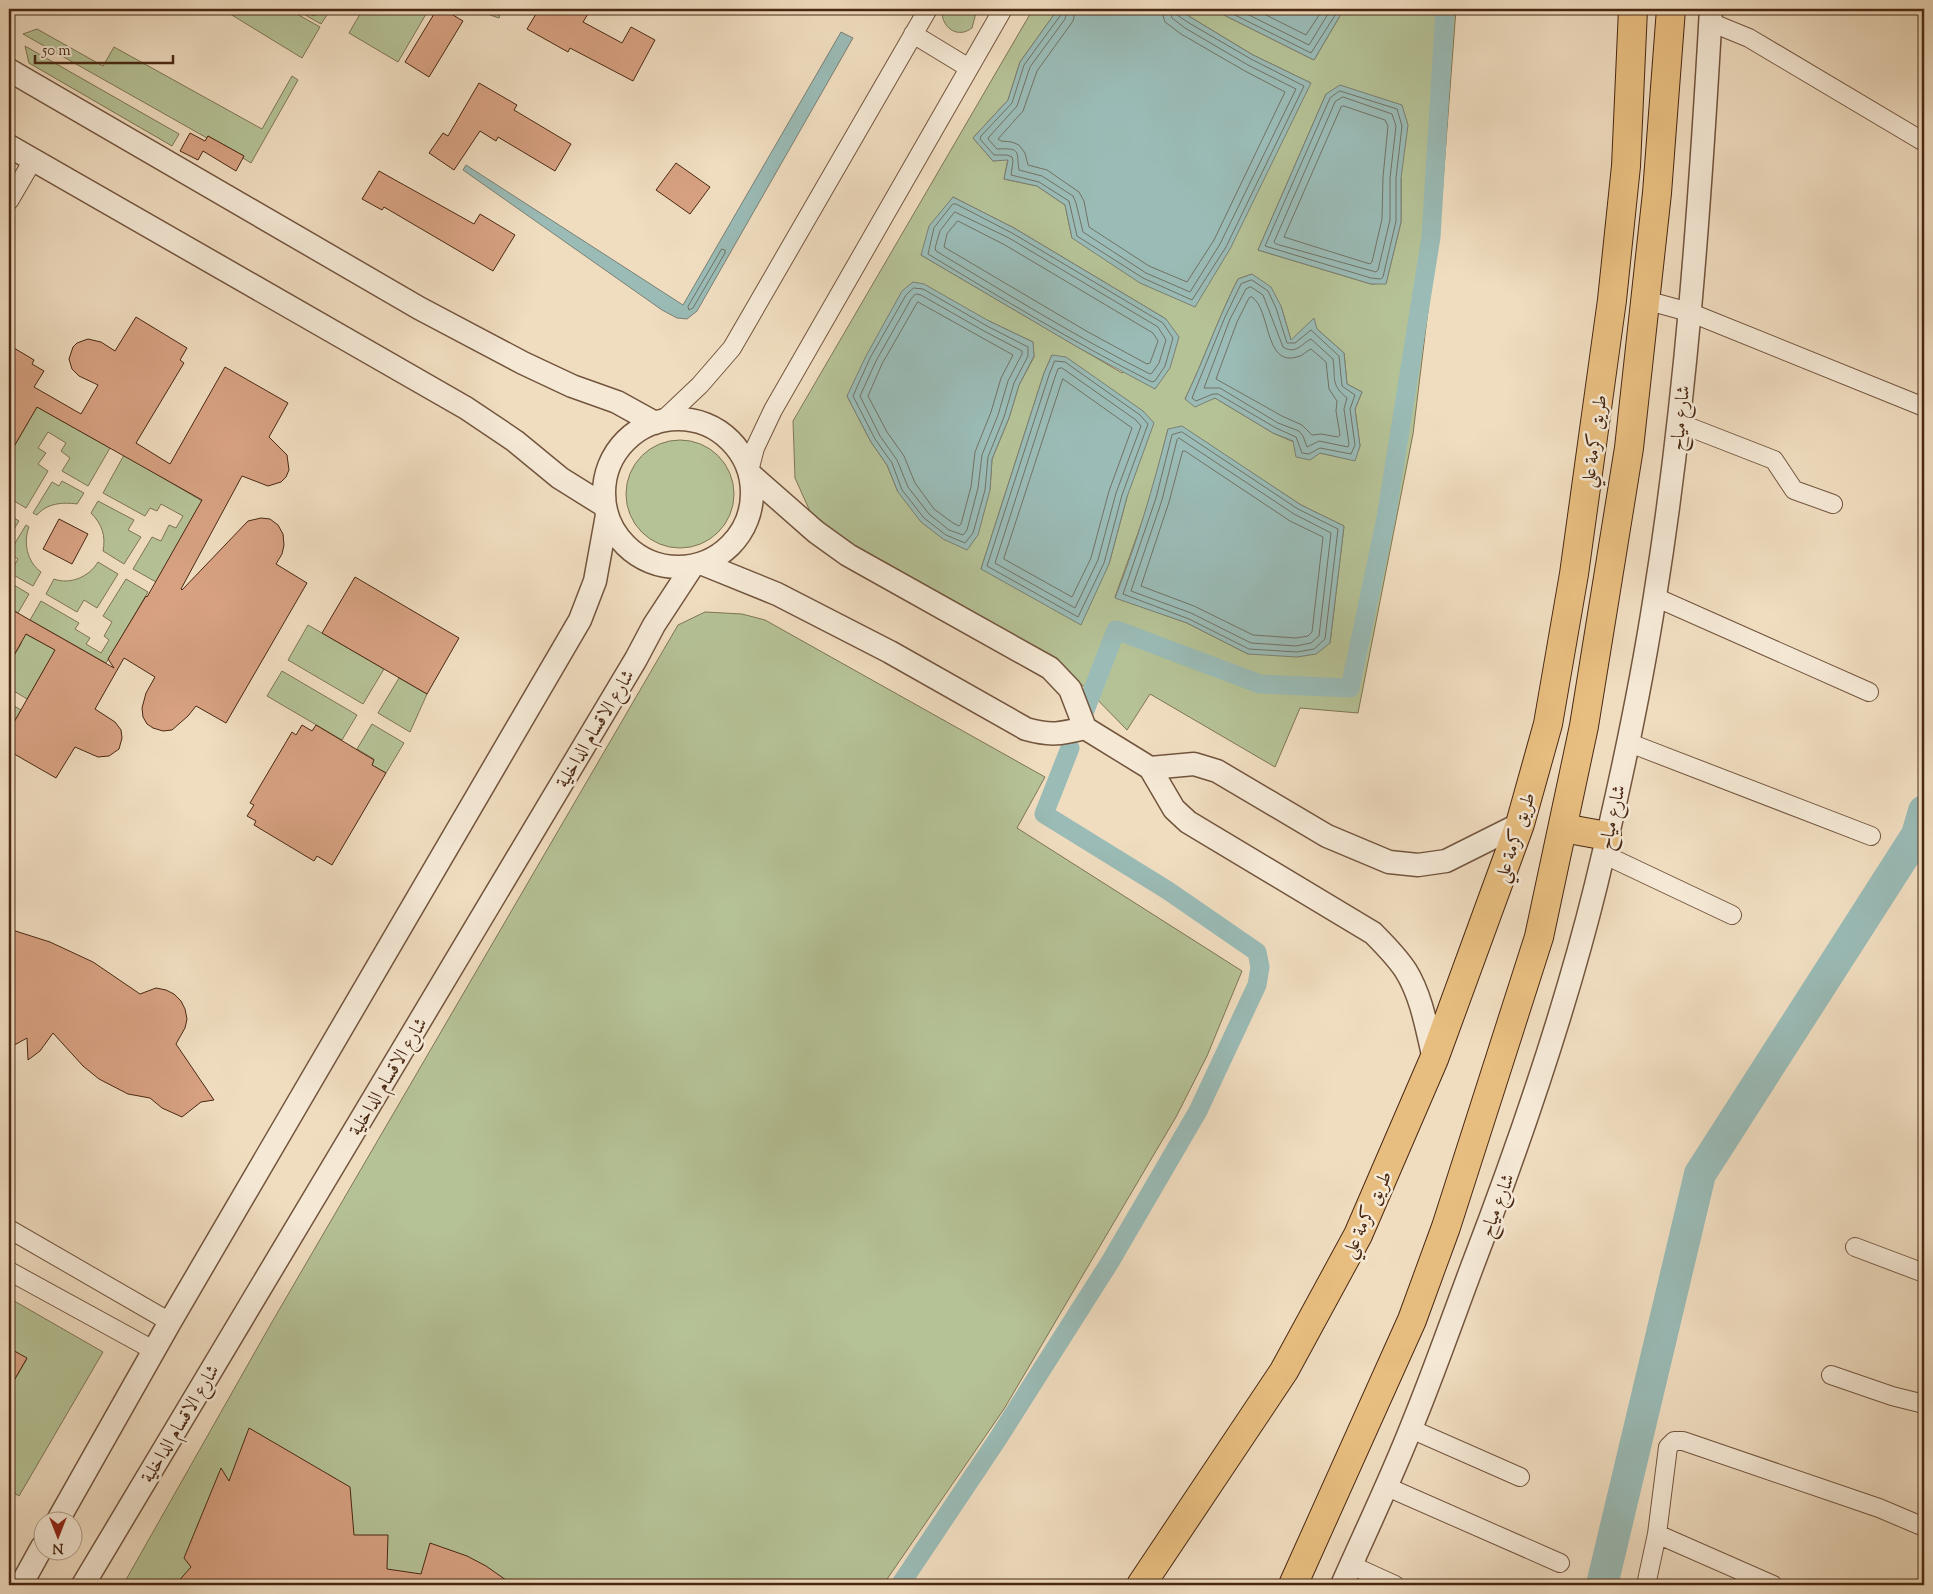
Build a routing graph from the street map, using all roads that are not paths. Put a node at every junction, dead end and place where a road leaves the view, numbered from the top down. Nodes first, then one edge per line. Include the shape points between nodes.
1 (928, 9) edge
2 (1003, 9) edge
3 (1633, 9) edge
4 (1671, 9) edge
5 (1710, 15) edge
6 (913, 34) junction
7 (969, 68) junction
8 (9, 70) edge
9 (1924, 142) edge
10 (9, 146) edge
11 (33, 160) junction
12 (9, 201) edge
13 (1646, 300) junction
14 (1688, 312) junction
15 (1924, 407) edge
16 (659, 422) junction
17 (1679, 423) junction
18 (750, 472) junction
19 (1834, 504) dead end
20 (606, 510) junction
21 (698, 565) junction
22 (1655, 597) junction
23 (1869, 692) dead end
24 (1085, 728) junction
25 (1627, 742) junction
26 (1150, 768) junction
27 (1520, 824) junction
28 (1563, 828) junction
29 (1871, 836) dead end
30 (1605, 845) junction
31 (1732, 915) dead end
32 (1434, 1059) junction
33 (9, 1229) edge
34 (1855, 1247) dead end
35 (9, 1271) edge
36 (1924, 1273) edge
37 (170, 1322) junction
38 (155, 1350) junction
39 (1831, 1375) dead end
40 (1924, 1404) edge
41 (1411, 1429) junction
42 (1520, 1476) dead end
43 (1385, 1486) junction
44 (63, 1512) edge
45 (1924, 1527) edge
46 (1657, 1534) junction
47 (34, 1562) edge
48 (1560, 1562) dead end
49 (1351, 1565) junction
50 (21, 1585) edge
51 (83, 1585) edge
52 (1141, 1585) edge
53 (1293, 1585) edge
54 (1342, 1585) edge
55 (1395, 1585) edge
56 (1646, 1585) edge
57 (1773, 1585) edge

1 - 6 street
2 - 7 street
3 - 27 highway, طريق كرمة علي via 1626,166 1607,339 1574,574 1548,724
4 - 13 highway, طريق كرمة علي
5 - 9 street
5 - 14 street, شارع مياح via 1704,134
6 - 7 street
6 - 16 street via 732,348 700,385
7 - 18 street via 773,410 755,448
8 - 16 street via 419,308 523,363
10 - 11 street
11 - 12 street
11 - 20 street via 466,408
13 - 14 street
13 - 28 highway, طريق كرمة علي via 1628,458 1584,726
14 - 15 street
14 - 17 street, شارع مياح
16 - 18 street via 682,419 702,423 721,432 736,446
16 - 20 street via 636,432 620,446 604,485
17 - 19 street via 1774,460 1794,490
17 - 22 street, شارع مياح
18 - 21 street via 753,496 749,518 739,537 723,553
18 - 24 street via 816,532 848,555 1050,668 1070,689
20 - 21 street via 616,534 630,550 649,562 670,567
20 - 37 street via 595,581 580,620
21 - 24 street via 777,594 890,652 1026,729 1062,734
21 - 51 street, شارع الاقسام الداخلية via 654,625
22 - 23 street
22 - 25 street, شارع مياح
24 - 26 street
25 - 29 street
25 - 30 street, شارع مياح
26 - 27 street via 1194,764 1217,770 1327,836 1389,862 1418,865 1446,860
26 - 32 street via 1174,809 1188,822 1352,919 1392,951 1418,995
27 - 32 highway, طريق كرمة علي
28 - 30 highway
28 - 53 highway, طريق كرمة علي via 1538,937 1446,1227 1412,1320
30 - 31 street
30 - 41 street, شارع مياح via 1578,954 1536,1092
32 - 52 highway, طريق كرمة علي via 1358,1235 1288,1362
33 - 37 street
34 - 36 street
35 - 38 street
37 - 38 street
38 - 44 street
39 - 40 street
41 - 42 street
41 - 43 street, شارع مياح
43 - 48 street
43 - 49 street, شارع مياح
45 - 46 street via 1879,1508 1683,1441 1674,1441 1668,1447
46 - 56 street
46 - 57 street
47 - 50 street
49 - 54 street, شارع مياح
49 - 55 street

